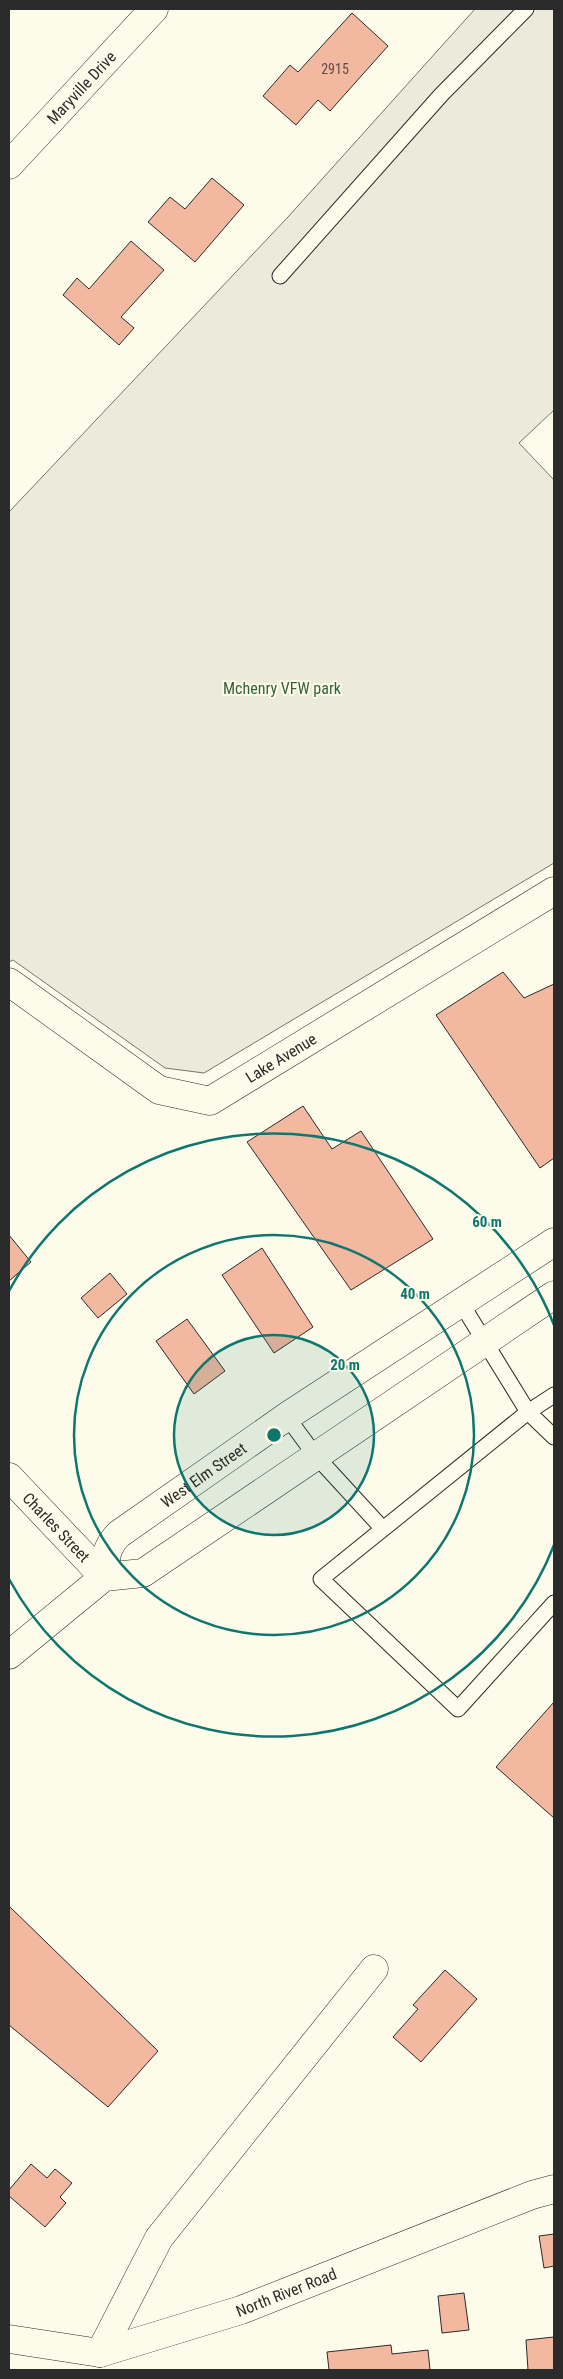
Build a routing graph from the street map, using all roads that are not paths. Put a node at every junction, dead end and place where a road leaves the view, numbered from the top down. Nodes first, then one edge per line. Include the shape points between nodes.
1 (154, 9) edge
2 (526, 9) edge
3 (9, 165) edge
4 (280, 276) dead end
5 (554, 891) edge
6 (9, 982) edge
7 (554, 1242) edge
8 (554, 1295) edge
9 (461, 1303) junction
10 (484, 1341) junction
11 (554, 1395) edge
12 (528, 1412) junction
13 (287, 1417) junction
14 (554, 1437) edge
15 (315, 1455) junction
16 (9, 1477) edge
17 (383, 1529) junction
18 (104, 1577) junction
19 (554, 1604) edge
20 (9, 1655) edge
21 (374, 1969) dead end
22 (554, 2189) edge
23 (9, 2339) edge
24 (100, 2353) junction

1 - 3 street, Maryville Drive
2 - 4 lane via 441,96
5 - 6 street, Lake Avenue via 210,1101 159,1090
7 - 9 street, West Elm Street
8 - 10 street
9 - 10 lane
9 - 13 street, West Elm Street
10 - 12 lane
10 - 15 street
11 - 12 lane
12 - 14 lane
12 - 17 lane
13 - 15 lane
13 - 18 street, West Elm Street via 120,1534 110,1544
15 - 17 lane
15 - 18 street via 143,1573
16 - 18 street, Charles Street
17 - 19 lane via 322,1579 458,1709
18 - 20 street
21 - 24 street via 159,2238
22 - 24 street, North River Road via 241,2310
23 - 24 street, North River Road

